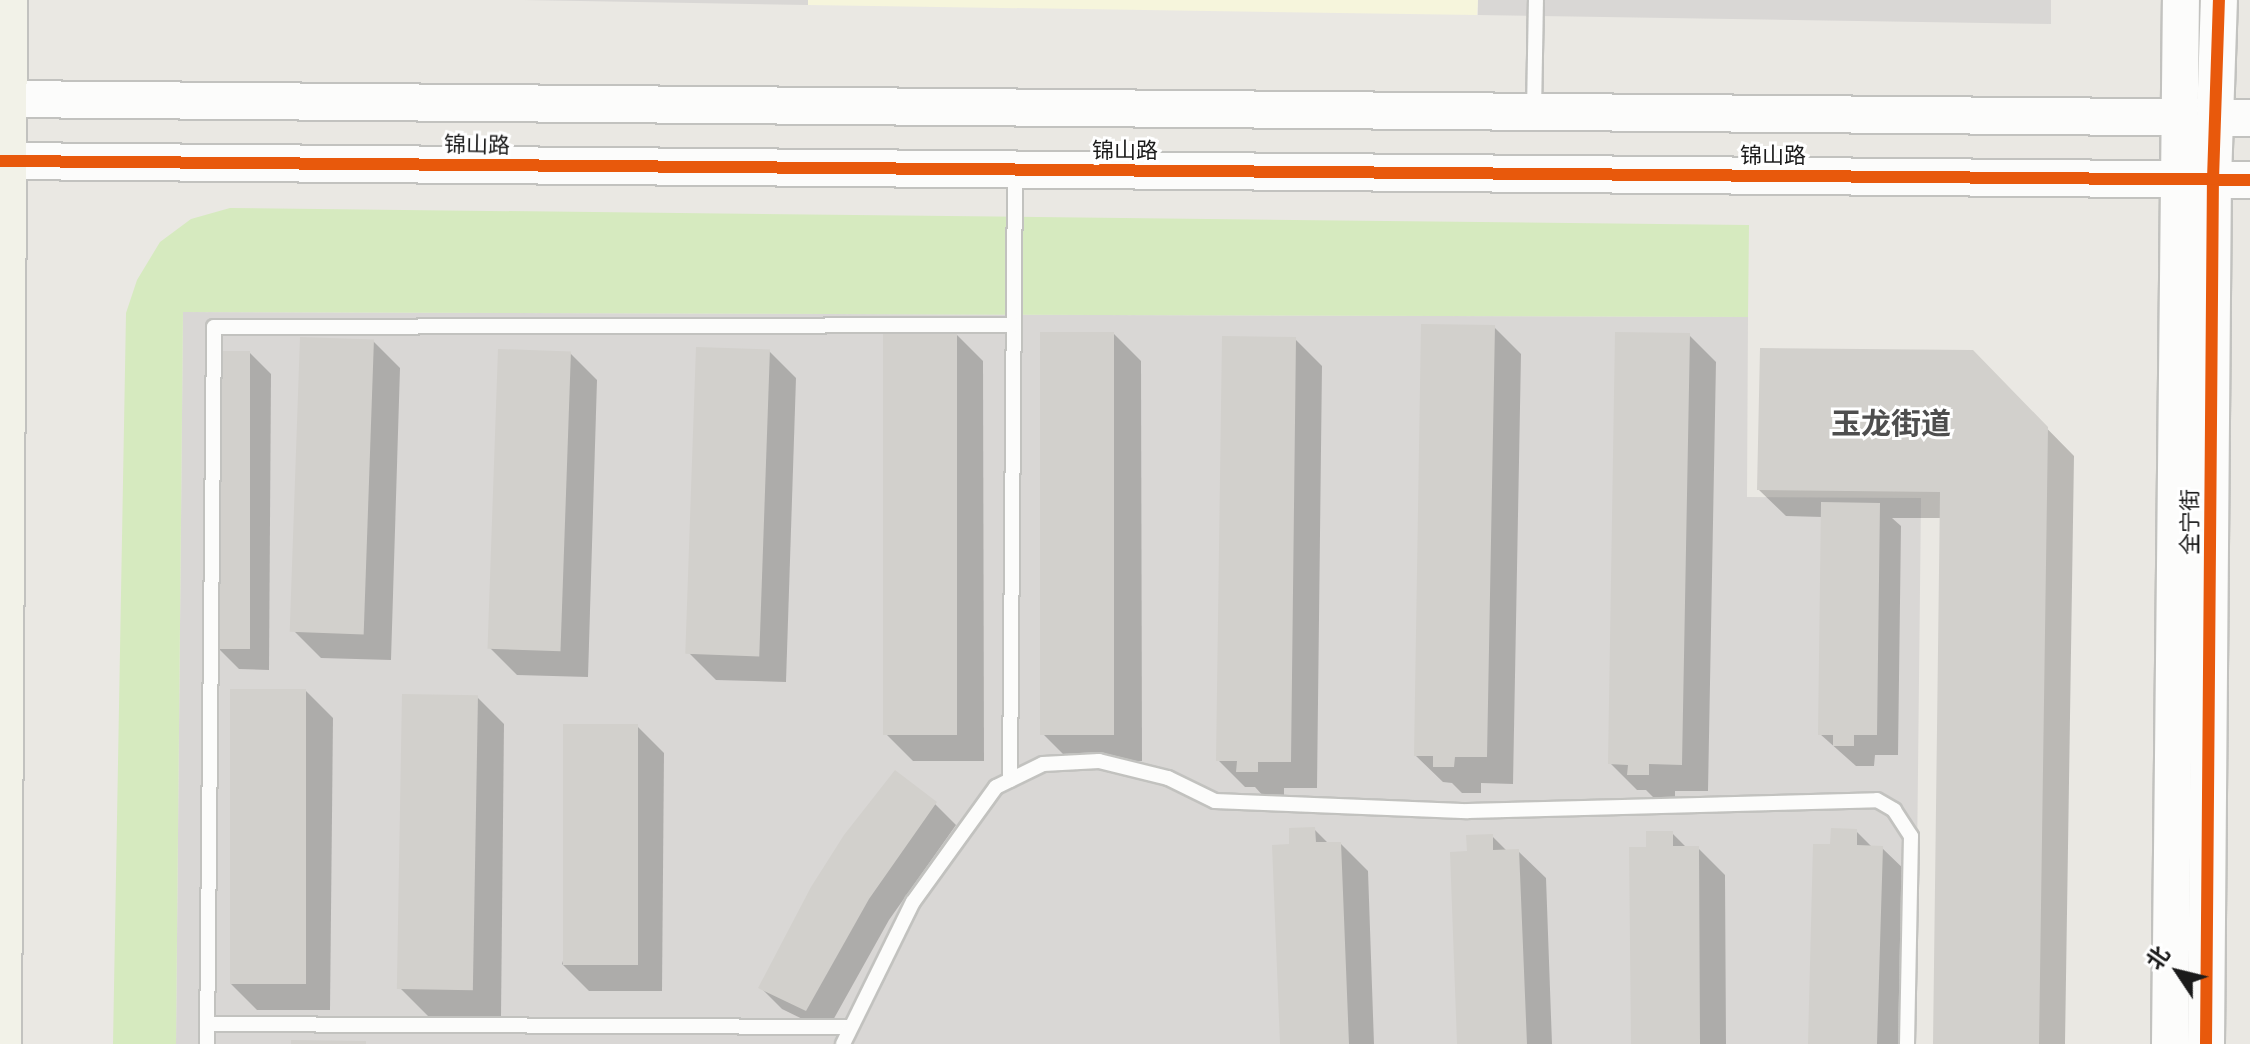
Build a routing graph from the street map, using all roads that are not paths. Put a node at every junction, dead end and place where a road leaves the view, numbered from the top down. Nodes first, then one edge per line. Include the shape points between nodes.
1 (7, 0) edge
2 (1536, 0) edge
3 (2181, 0) edge
4 (2219, 0) edge
5 (3, 99) edge
6 (1534, 113) junction
7 (2180, 117) junction
8 (2233, 118) edge
9 (3, 161) edge
10 (1015, 170) junction
11 (2196, 179) junction
12 (2250, 180) edge
13 (1014, 325) junction
14 (1010, 780) junction
15 (208, 1024) junction
16 (850, 1027) junction
17 (1, 1044) edge
18 (207, 1044) edge
19 (843, 1044) edge
20 (1907, 1044) edge
21 (2170, 1044) edge
22 (2206, 1044) edge

1 - 5 main road
2 - 6 lane
3 - 7 street, 全宁街
4 - 8 street, 全宁街
5 - 6 street, 锦山路
5 - 9 main road
6 - 7 street, 锦山路
7 - 8 street, 锦山路
7 - 11 street, 全宁街
8 - 11 street, 全宁街
9 - 10 street, 锦山路
9 - 17 main road
10 - 11 street, 锦山路
10 - 13 lane
11 - 12 street, 锦山路
11 - 21 street, 全宁街
11 - 22 street, 全宁街
13 - 14 lane
13 - 15 lane via 214,327
14 - 16 lane via 996,787 913,902
14 - 20 lane via 1043,764 1099,761 1168,778 1215,801 1468,811 1877,800 1894,810 1911,836
15 - 16 lane
15 - 18 lane
16 - 19 lane

